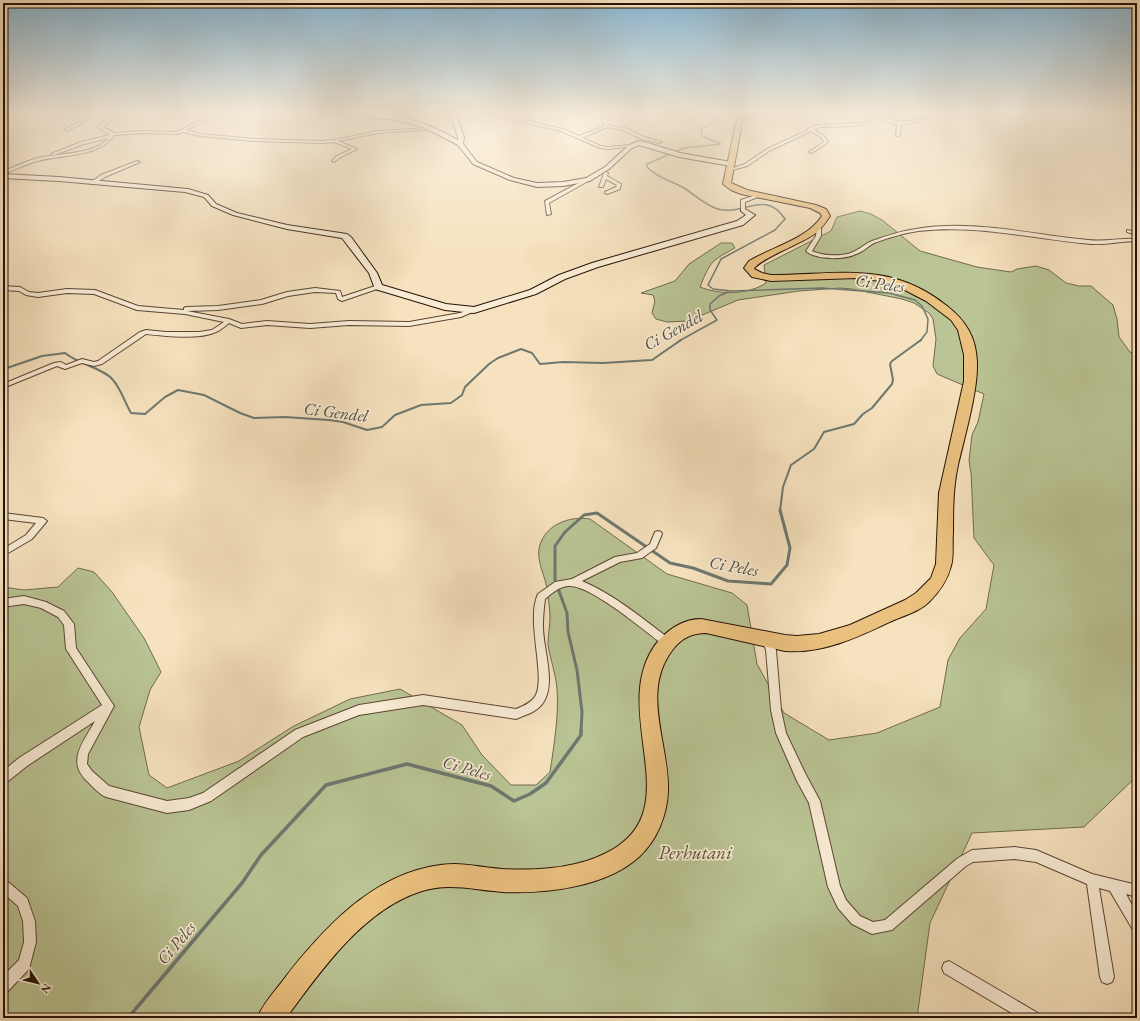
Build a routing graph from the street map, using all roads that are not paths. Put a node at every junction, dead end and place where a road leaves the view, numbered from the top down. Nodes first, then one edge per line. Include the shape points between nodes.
1 (39, 160) edge
2 (472, 160) edge
3 (617, 160) edge
4 (699, 160) edge
5 (733, 160) edge
6 (754, 160) edge
7 (138, 162) dead end
8 (732, 166) junction
9 (607, 168) junction
10 (3, 173) edge
11 (3, 176) edge
12 (605, 177) junction
13 (588, 180) junction
14 (92, 183) junction
15 (601, 186) dead end
16 (607, 193) dead end
17 (761, 195) junction
18 (743, 206) joint
19 (549, 214) dead end
20 (819, 226) junction
21 (1129, 231) dead end
22 (1137, 234) edge
23 (1137, 240) edge
24 (3, 288) edge
25 (378, 288) junction
26 (474, 310) junction
27 (172, 311) junction
28 (229, 321) junction
29 (3, 386) edge
30 (3, 516) edge
31 (658, 534) dead end
32 (3, 553) edge
33 (569, 583) junction
34 (3, 603) edge
35 (767, 640) junction
36 (668, 642) junction
37 (109, 706) junction
38 (3, 778) edge
39 (1092, 880) junction
40 (3, 885) edge
41 (1115, 887) junction
42 (1137, 891) edge
43 (1137, 926) edge
44 (949, 968) dead end
45 (1107, 977) dead end
46 (3, 986) edge
47 (270, 1018) edge
48 (1033, 1018) edge

1 - 10 street
2 - 13 street via 491,171 522,182 547,185
3 - 9 street
4 - 8 street
5 - 8 highway
6 - 8 street via 746,165
7 - 14 street
8 - 17 highway via 727,183 729,187
9 - 12 street
9 - 13 street
11 - 14 street
12 - 15 street
12 - 16 street via 619,184 618,188
13 - 19 street via 547,202
14 - 25 street via 186,190 206,196 214,205 235,214 287,227 344,236 370,268
17 - 18 street via 745,199
17 - 20 highway via 820,209 826,216
18 - 26 street via 751,215 740,223 596,265 532,292
20 - 23 street via 820,231 809,251 814,255 829,256 851,255 870,244 899,233 935,228 984,229 1090,242
20 - 35 highway via 755,261 749,265 750,270 758,276 771,278 870,276 917,289 943,308 963,329 971,366 970,381 946,493 944,564 938,581 922,598 893,614 835,638 797,644
21 - 22 street
24 - 27 street via 20,289 28,294 38,295 67,291 95,292 137,308
25 - 26 street via 445,307
25 - 27 street via 342,299 337,292 315,290 287,294 262,302
26 - 28 street via 461,315 409,324 349,323 310,326 267,323 241,326
27 - 28 street
28 - 29 street via 214,331 199,334 142,333 100,363 77,363 65,367 56,364
30 - 32 street via 43,521 29,537
31 - 33 street via 654,546 639,556 618,558
33 - 36 street via 603,596
33 - 37 street via 550,590 542,597 538,624 543,690 539,700 532,707 516,714 423,700 359,710 299,733 207,797 189,804 167,807 106,791 88,775 82,765 83,753
34 - 37 street via 24,600 43,605 61,614 68,624 71,649
35 - 36 highway via 707,626 688,628
35 - 39 street via 771,650 776,710 781,733 814,801 834,886 842,904 856,920 872,928 888,926 972,856 1036,856
36 - 47 highway via 654,663 648,695 658,797 653,817 643,839 627,854 604,866 559,879 500,880 470,875 433,878 398,889 376,901 353,920 307,970
37 - 38 street
39 - 41 street
39 - 45 street
40 - 46 street via 23,902 29,921 30,942 24,964
41 - 42 street
41 - 43 street
44 - 48 street

